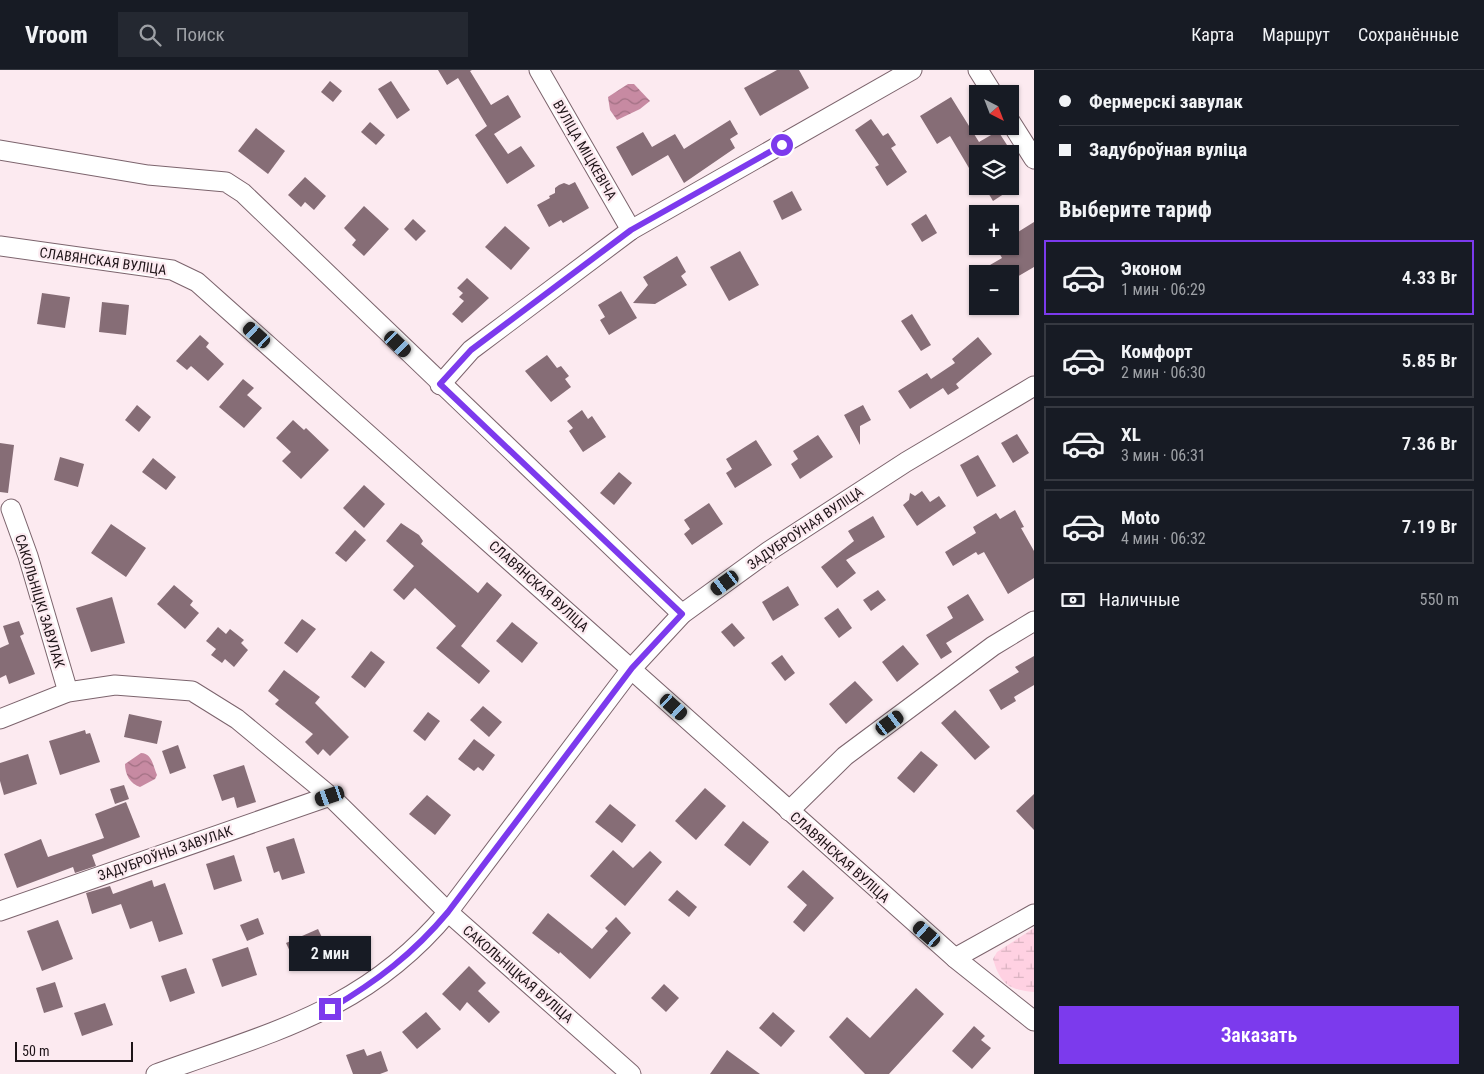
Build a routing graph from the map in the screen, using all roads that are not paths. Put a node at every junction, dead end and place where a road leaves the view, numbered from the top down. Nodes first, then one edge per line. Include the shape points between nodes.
1 (539, 70) edge
2 (912, 70) edge
3 (978, 70) edge
4 (987, 85) edge
5 (1019, 135) edge
6 (0, 150) edge
7 (1034, 159) edge
8 (631, 230) junction
9 (0, 246) edge
10 (440, 384) junction
11 (1034, 386) edge
12 (11, 509) dead end
13 (682, 614) junction
14 (1034, 621) edge
15 (632, 668) junction
16 (68, 692) junction
17 (0, 719) edge
18 (330, 796) junction
19 (789, 811) junction
20 (0, 911) edge
21 (448, 912) junction
22 (1034, 914) edge
23 (955, 958) junction
24 (1034, 1021) edge
25 (156, 1074) edge
26 (631, 1074) edge

1 - 8 street, ВУЛІЦА МІЦКЕВІЧА
2 - 8 street
3 - 4 street
5 - 7 street
6 - 10 street via 148,176 226,182 243,193
8 - 10 street via 471,350
9 - 15 street, СЛАВЯНСКАЯ ВУЛІЦА via 172,270 197,282
10 - 13 street
11 - 13 street, ЗАДУБРОЎНАЯ ВУЛІЦА via 906,462 785,541
12 - 16 street, САКОЛЬНІЦКІ ЗАВУЛАК
13 - 15 street, ЗАДУБРОЎНАЯ ВУЛІЦА
14 - 19 street via 993,646 845,756
15 - 19 street, СЛАВЯНСКАЯ ВУЛІЦА
15 - 21 street, ЗАДУБРОЎНАЯ ВУЛІЦА
16 - 17 street, САКОЛЬНІЦКАЯ ВУЛІЦА
16 - 18 street, САКОЛЬНІЦКАЯ ВУЛІЦА via 115,685 192,691 237,719
18 - 20 street, ЗАДУБРОЎНЫ ЗАВУЛАК
18 - 21 street, САКОЛЬНІЦКАЯ ВУЛІЦА
19 - 23 street, СЛАВЯНСКАЯ ВУЛІЦА
21 - 25 street, ЗАДУБРОЎНАЯ ВУЛІЦА via 425,941 407,957 364,990 330,1009
21 - 26 street, САКОЛЬНІЦКАЯ ВУЛІЦА
22 - 23 street
23 - 24 street, СЛАВЯНСКАЯ ВУЛІЦА

